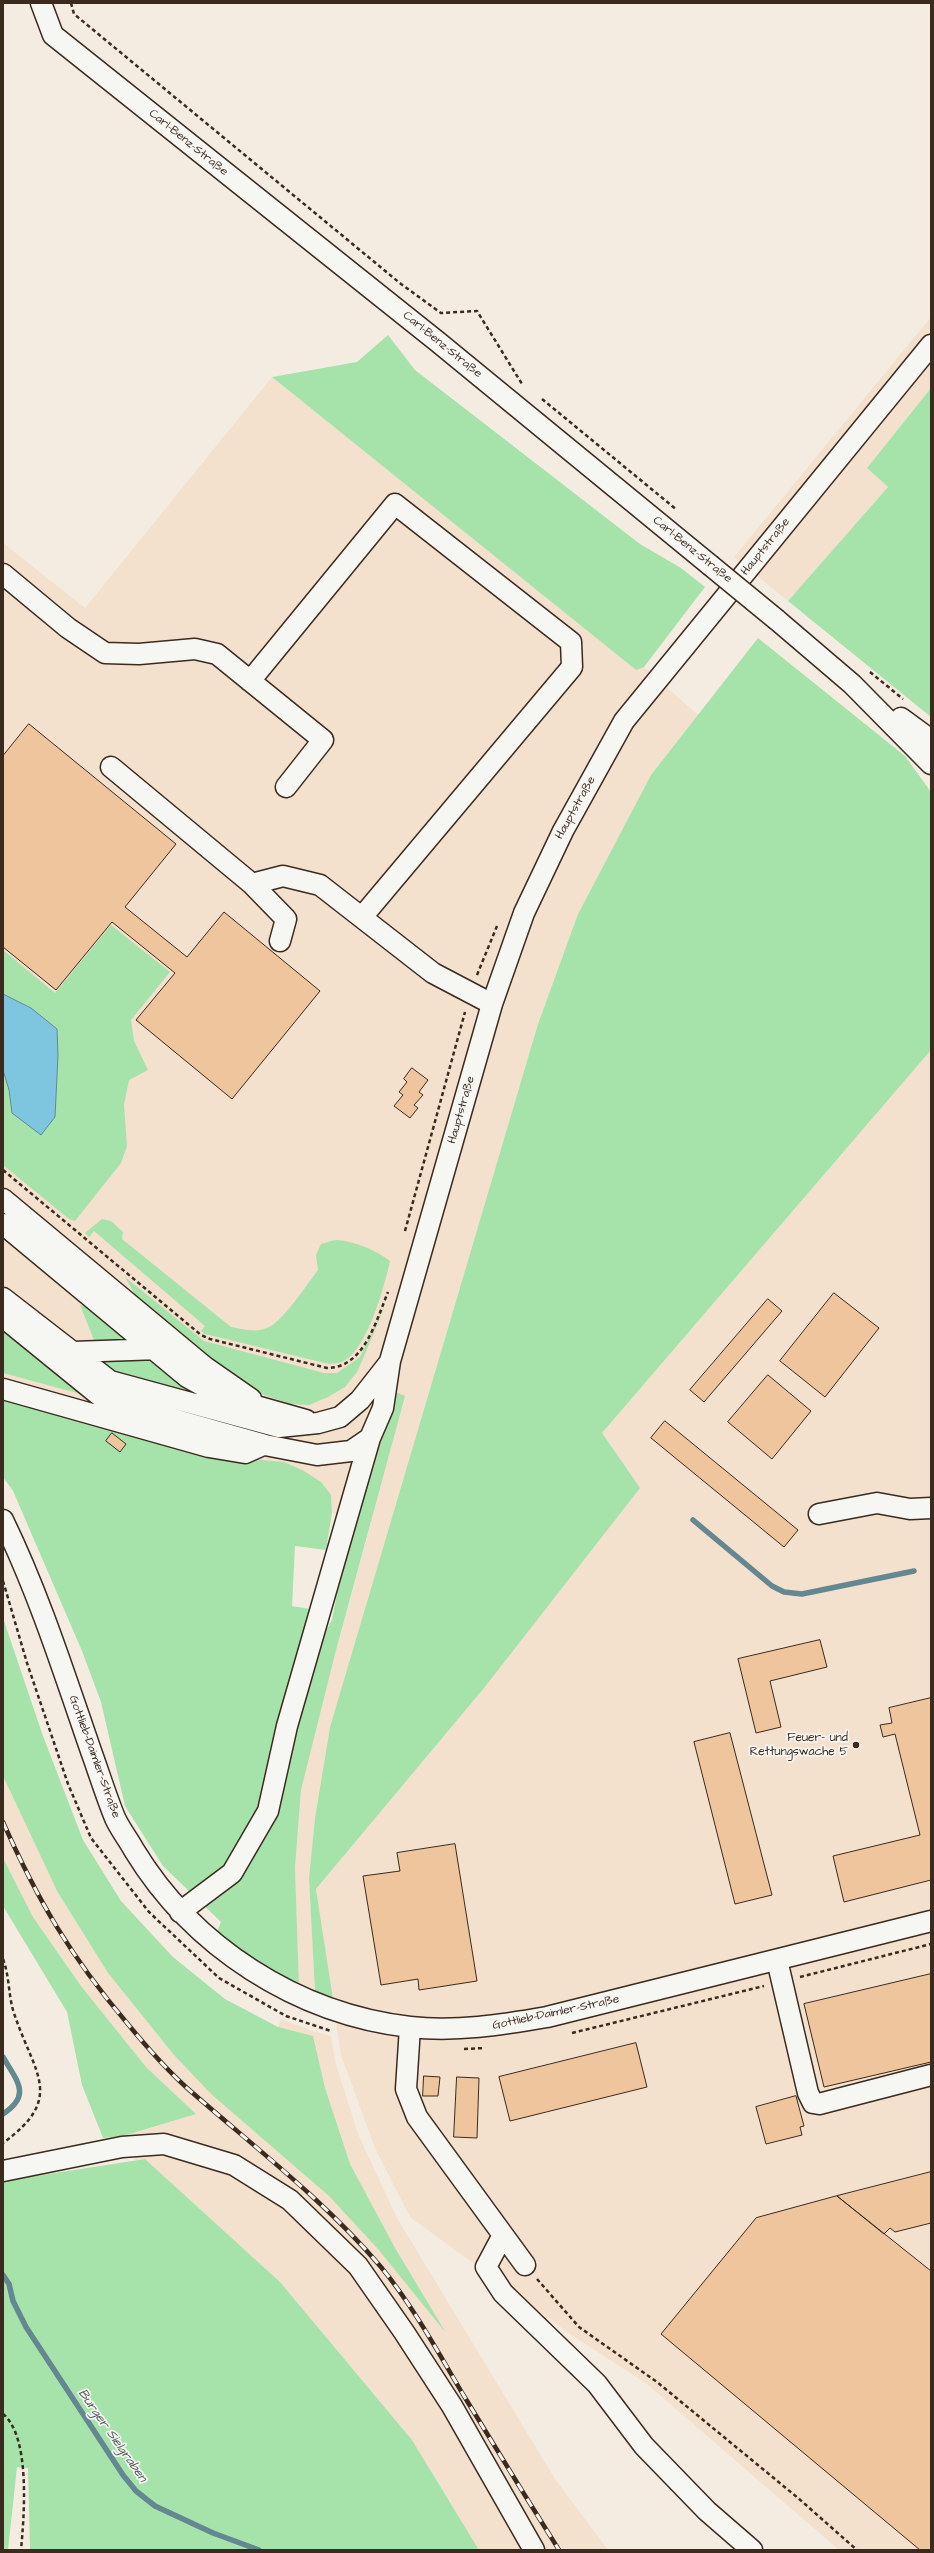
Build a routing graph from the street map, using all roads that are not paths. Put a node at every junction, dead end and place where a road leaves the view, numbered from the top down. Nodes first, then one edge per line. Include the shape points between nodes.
1 (41, 3) edge
2 (931, 345) edge
3 (3, 574) edge
4 (250, 681) junction
5 (852, 684) junction
6 (931, 740) edge
7 (931, 764) edge
8 (112, 767) dead end
9 (286, 787) dead end
10 (252, 884) junction
11 (362, 918) junction
12 (280, 941) dead end
13 (492, 1004) junction
14 (3, 1199) edge
15 (3, 1224) edge
16 (3, 1298) edge
17 (3, 1317) edge
18 (182, 1348) junction
19 (152, 1350) junction
20 (73, 1352) junction
21 (390, 1361) junction
22 (3, 1389) edge
23 (105, 1400) junction
24 (265, 1408) junction
25 (76, 1409) junction
26 (318, 1423) junction
27 (370, 1438) junction
28 (264, 1445) junction
29 (931, 1508) edge
30 (819, 1514) dead end
31 (3, 1520) edge
32 (180, 1912) junction
33 (931, 1921) edge
34 (777, 1960) junction
35 (410, 2027) junction
36 (931, 2075) edge
37 (3, 2171) edge
38 (503, 2235) junction
39 (525, 2265) road end
40 (534, 2550) edge
41 (752, 2550) edge

1 - 5 street, Carl-Benz-Straße, bridge via 53,35 438,342
2 - 13 street, Hauptstraße via 624,721 563,831 530,900
3 - 4 street via 68,628 105,653 139,654 195,649 217,654
4 - 9 street via 323,740
4 - 11 street via 395,504 571,642 572,667
5 - 6 street, Carl-Benz-Straße
5 - 7 street, Carl-Benz-Straße
8 - 10 street
10 - 11 street via 283,876 320,885
10 - 12 street via 286,919
11 - 13 street via 433,973
13 - 21 street, Hauptstraße
14 - 18 street
15 - 19 street
16 - 20 street
17 - 23 street
18 - 19 street
18 - 24 street
19 - 20 street
19 - 24 street via 187,1378 221,1396
20 - 26 street via 110,1381 122,1386 279,1427
21 - 26 street via 360,1400 340,1416
21 - 27 street via 383,1408
22 - 25 street
23 - 25 street
23 - 28 street
24 - 26 street
25 - 28 street via 209,1447 245,1453
27 - 28 street via 351,1451 317,1455
27 - 32 street via 287,1726 268,1811 232,1872
29 - 30 street via 910,1509 877,1503
31 - 32 street, Gottlieb-Daimler-Straße via 38,1600 116,1819 144,1867
32 - 35 street, Gottlieb-Daimler-Straße via 218,1947 258,1975 311,2001 352,2016
33 - 34 street, Gottlieb-Daimler-Straße
34 - 35 street, Gottlieb-Daimler-Straße via 547,2017 482,2028
34 - 36 street via 808,2093 813,2103 819,2104
35 - 38 street via 406,2089 417,2117
37 - 40 street via 122,2147 164,2144 234,2165 290,2200 358,2266 452,2406
38 - 39 street
38 - 41 street via 486,2267 503,2293 597,2384 644,2446 707,2511

